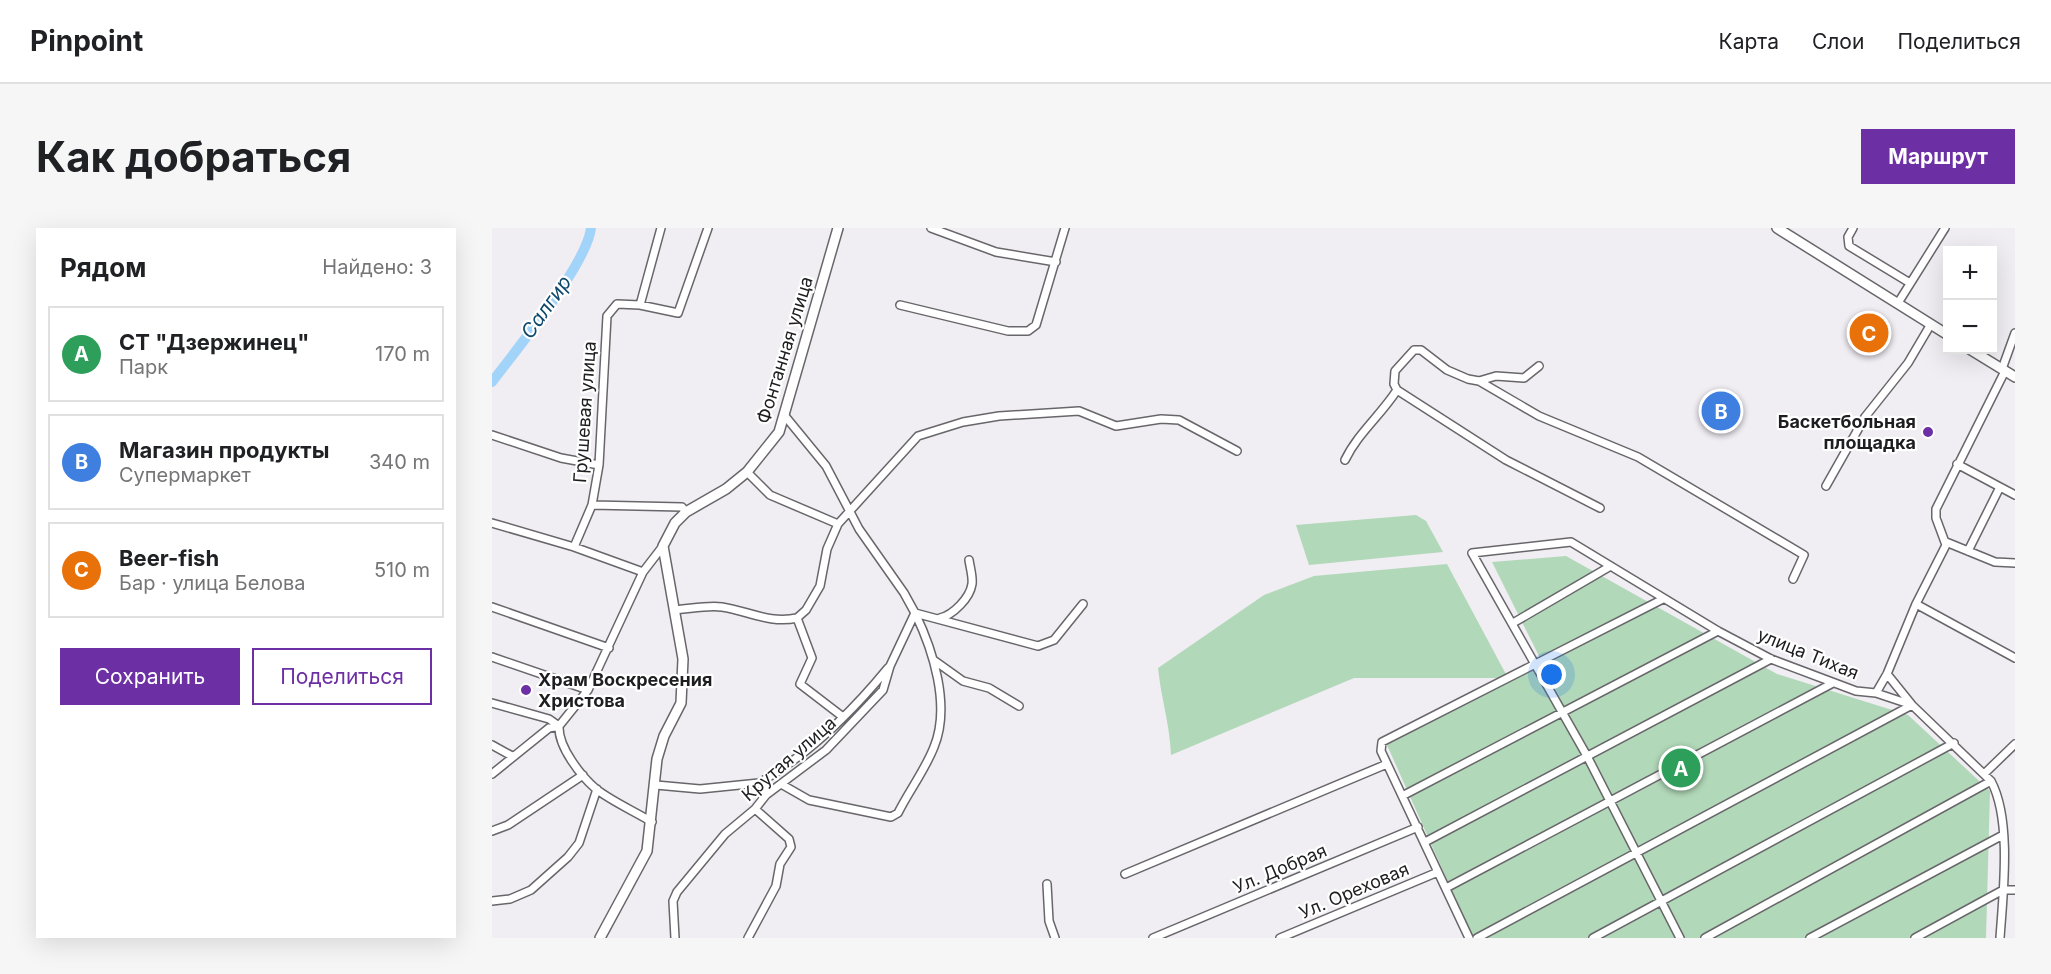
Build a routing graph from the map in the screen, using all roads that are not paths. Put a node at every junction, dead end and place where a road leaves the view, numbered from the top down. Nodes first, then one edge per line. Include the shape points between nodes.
1 (661, 228) edge
2 (708, 228) edge
3 (838, 228) edge
4 (931, 228) edge
5 (1065, 228) edge
6 (1777, 228) edge
7 (1853, 228) edge
8 (1945, 228) edge
9 (1056, 262) junction
10 (1910, 283) junction
11 (1898, 303) junction
12 (640, 305) junction
13 (900, 305) dead end
14 (1931, 324) junction
15 (1943, 332) edge
16 (2015, 333) edge
17 (1978, 354) edge
18 (1539, 366) dead end
19 (2004, 370) junction
20 (2015, 377) edge
21 (1479, 381) junction
22 (1397, 390) junction
23 (785, 416) junction
24 (492, 435) edge
25 (1237, 451) dead end
26 (1345, 460) dead end
27 (1958, 464) junction
28 (599, 465) junction
29 (747, 472) junction
30 (1826, 486) dead end
31 (2000, 487) junction
32 (2015, 495) edge
33 (592, 505) junction
34 (1600, 508) dead end
35 (850, 511) junction
36 (686, 512) junction
37 (492, 523) edge
38 (838, 524) junction
39 (1946, 542) junction
40 (663, 546) junction
41 (574, 547) junction
42 (1968, 551) junction
43 (969, 560) dead end
44 (2015, 562) edge
45 (1610, 567) junction
46 (643, 572) junction
47 (1793, 579) dead end
48 (1663, 599) junction
49 (1083, 604) dead end
50 (1916, 604) junction
51 (492, 607) edge
52 (674, 610) junction
53 (915, 613) junction
54 (797, 618) junction
55 (940, 618) junction
56 (1513, 623) junction
57 (1718, 631) junction
58 (609, 648) junction
59 (492, 657) edge
60 (2015, 658) edge
61 (1771, 659) junction
62 (935, 661) junction
63 (1536, 664) junction
64 (890, 666) junction
65 (1887, 674) junction
66 (1833, 683) junction
67 (588, 690) junction
68 (1876, 693) junction
69 (492, 703) edge
70 (1912, 705) junction
71 (1018, 706) dead end
72 (1562, 712) junction
73 (843, 717) junction
74 (560, 726) junction
75 (1954, 743) junction
76 (2015, 744) edge
77 (492, 745) edge
78 (512, 756) junction
79 (1587, 756) junction
80 (808, 763) junction
81 (1387, 764) junction
82 (785, 768) junction
83 (492, 774) edge
84 (1984, 774) junction
85 (583, 776) junction
86 (1991, 780) junction
87 (759, 783) junction
88 (781, 784) junction
89 (656, 785) junction
90 (597, 789) junction
91 (765, 795) junction
92 (1404, 795) junction
93 (1610, 802) junction
94 (755, 809) junction
95 (652, 822) junction
96 (1418, 827) junction
97 (492, 831) edge
98 (2003, 835) junction
99 (1425, 842) junction
100 (1636, 854) junction
101 (1438, 872) junction
102 (1125, 874) dead end
103 (1047, 884) dead end
104 (1446, 888) junction
105 (2003, 890) junction
106 (2015, 890) edge
107 (492, 901) edge
108 (1661, 902) junction
109 (600, 938) edge
110 (675, 938) edge
111 (748, 938) edge
112 (1054, 938) edge
113 (1153, 938) edge
114 (1280, 938) edge
115 (1469, 938) edge
116 (1477, 938) edge
117 (1593, 938) edge
118 (1680, 938) edge
119 (1705, 938) edge
120 (1810, 938) edge
121 (1915, 938) edge
122 (2000, 938) edge

1 - 12 street
2 - 12 street via 678,314
3 - 23 main road, Фонтанная улица
4 - 9 street via 996,252
5 - 9 street
6 - 11 main road
7 - 10 street via 1849,246
8 - 10 street
9 - 13 street via 1036,325 1028,331 1008,331
10 - 11 street
11 - 14 main road
12 - 28 street, Грушевая улица via 617,304 607,316
14 - 15 main road
14 - 30 street via 1908,363 1865,417
16 - 19 street
17 - 19 main road
18 - 21 street via 1524,378 1496,376
19 - 20 main road
19 - 27 street
21 - 22 street via 1448,370 1416,349 1395,371
21 - 47 street via 1539,416 1638,457 1803,555
22 - 26 street via 1354,442
22 - 34 street via 1506,460
23 - 29 main road, Фонтанная улица via 768,448
23 - 35 street via 818,454
24 - 28 street via 561,458
25 - 35 street via 1179,420 1116,426 1079,411 963,422 918,436
27 - 31 street
27 - 39 street via 1936,509
28 - 33 street, Грушевая улица
29 - 36 main road, Фонтанная улица
29 - 38 street via 770,495
31 - 32 street
31 - 42 street
33 - 36 street via 682,507
33 - 41 street, Грушевая улица
35 - 38 street
35 - 53 street
36 - 40 main road, Фонтанная улица via 668,533
37 - 41 street
38 - 54 street via 827,549 820,586
39 - 42 street
39 - 50 street, улица Тихая
40 - 46 street, Фонтанная улица
40 - 52 main road
41 - 46 street
42 - 44 street via 1995,562
43 - 55 street via 972,584 968,594 953,612
45 - 48 street, улица Тихая
45 - 56 street
45 - 56 street, улица Тихая via 1571,542 1472,553
46 - 58 street, Фонтанная улица
48 - 57 street, улица Тихая
48 - 63 street
49 - 55 street via 1054,640 1038,646
50 - 60 street
50 - 65 street, улица Тихая
51 - 58 street
52 - 54 street via 721,607 756,617
52 - 89 main road via 683,659 683,686 677,713 660,746
53 - 55 street
53 - 62 street
53 - 64 street, Крутая улица
54 - 73 street via 812,658 800,684
56 - 63 street
57 - 61 street, улица Тихая
57 - 72 street
58 - 67 street, Фонтанная улица
59 - 67 street
61 - 66 street, улица Тихая
61 - 79 street
62 - 71 street via 963,681 989,688
62 - 88 street via 939,726 934,747 895,815 809,800
63 - 72 street
63 - 81 street via 1384,740 1380,748
64 - 73 street
64 - 80 street, Крутая улица via 883,690 826,750
65 - 68 street, улица Тихая
65 - 70 street
66 - 68 street, улица Тихая
66 - 93 street
67 - 74 street, Фонтанная улица
68 - 70 street
69 - 74 street via 549,719
70 - 75 street
70 - 100 street
72 - 79 street
72 - 92 street
73 - 82 street
74 - 78 street via 549,728
74 - 85 street via 562,741
75 - 84 street
75 - 108 street
76 - 84 street
77 - 78 street
78 - 83 street
79 - 93 street
79 - 99 street
80 - 82 street
80 - 88 street, Крутая улица
81 - 92 street
81 - 102 street
82 - 87 street
84 - 86 street
85 - 90 street
85 - 97 street via 508,825
86 - 98 street via 1998,793
86 - 119 street
87 - 89 street via 700,789
87 - 91 street via 765,788
88 - 91 street, Крутая улица
89 - 95 main road
90 - 95 street
90 - 107 street via 579,843 568,857 531,890
91 - 94 street, Крутая улица
92 - 96 street
93 - 100 street
93 - 104 street
94 - 110 street, Крутая улица via 725,834 677,892 673,901
94 - 111 street via 789,839 791,847 780,864 776,886
95 - 109 main road via 647,851
96 - 99 street
96 - 113 street, Ул. Добрая
98 - 105 street
98 - 120 street
99 - 101 street
100 - 108 street
100 - 116 street
101 - 104 street
101 - 114 street, Ул. Ореховая
103 - 112 street
104 - 115 street
105 - 106 street
105 - 121 street
105 - 122 street
108 - 117 street
108 - 118 street

